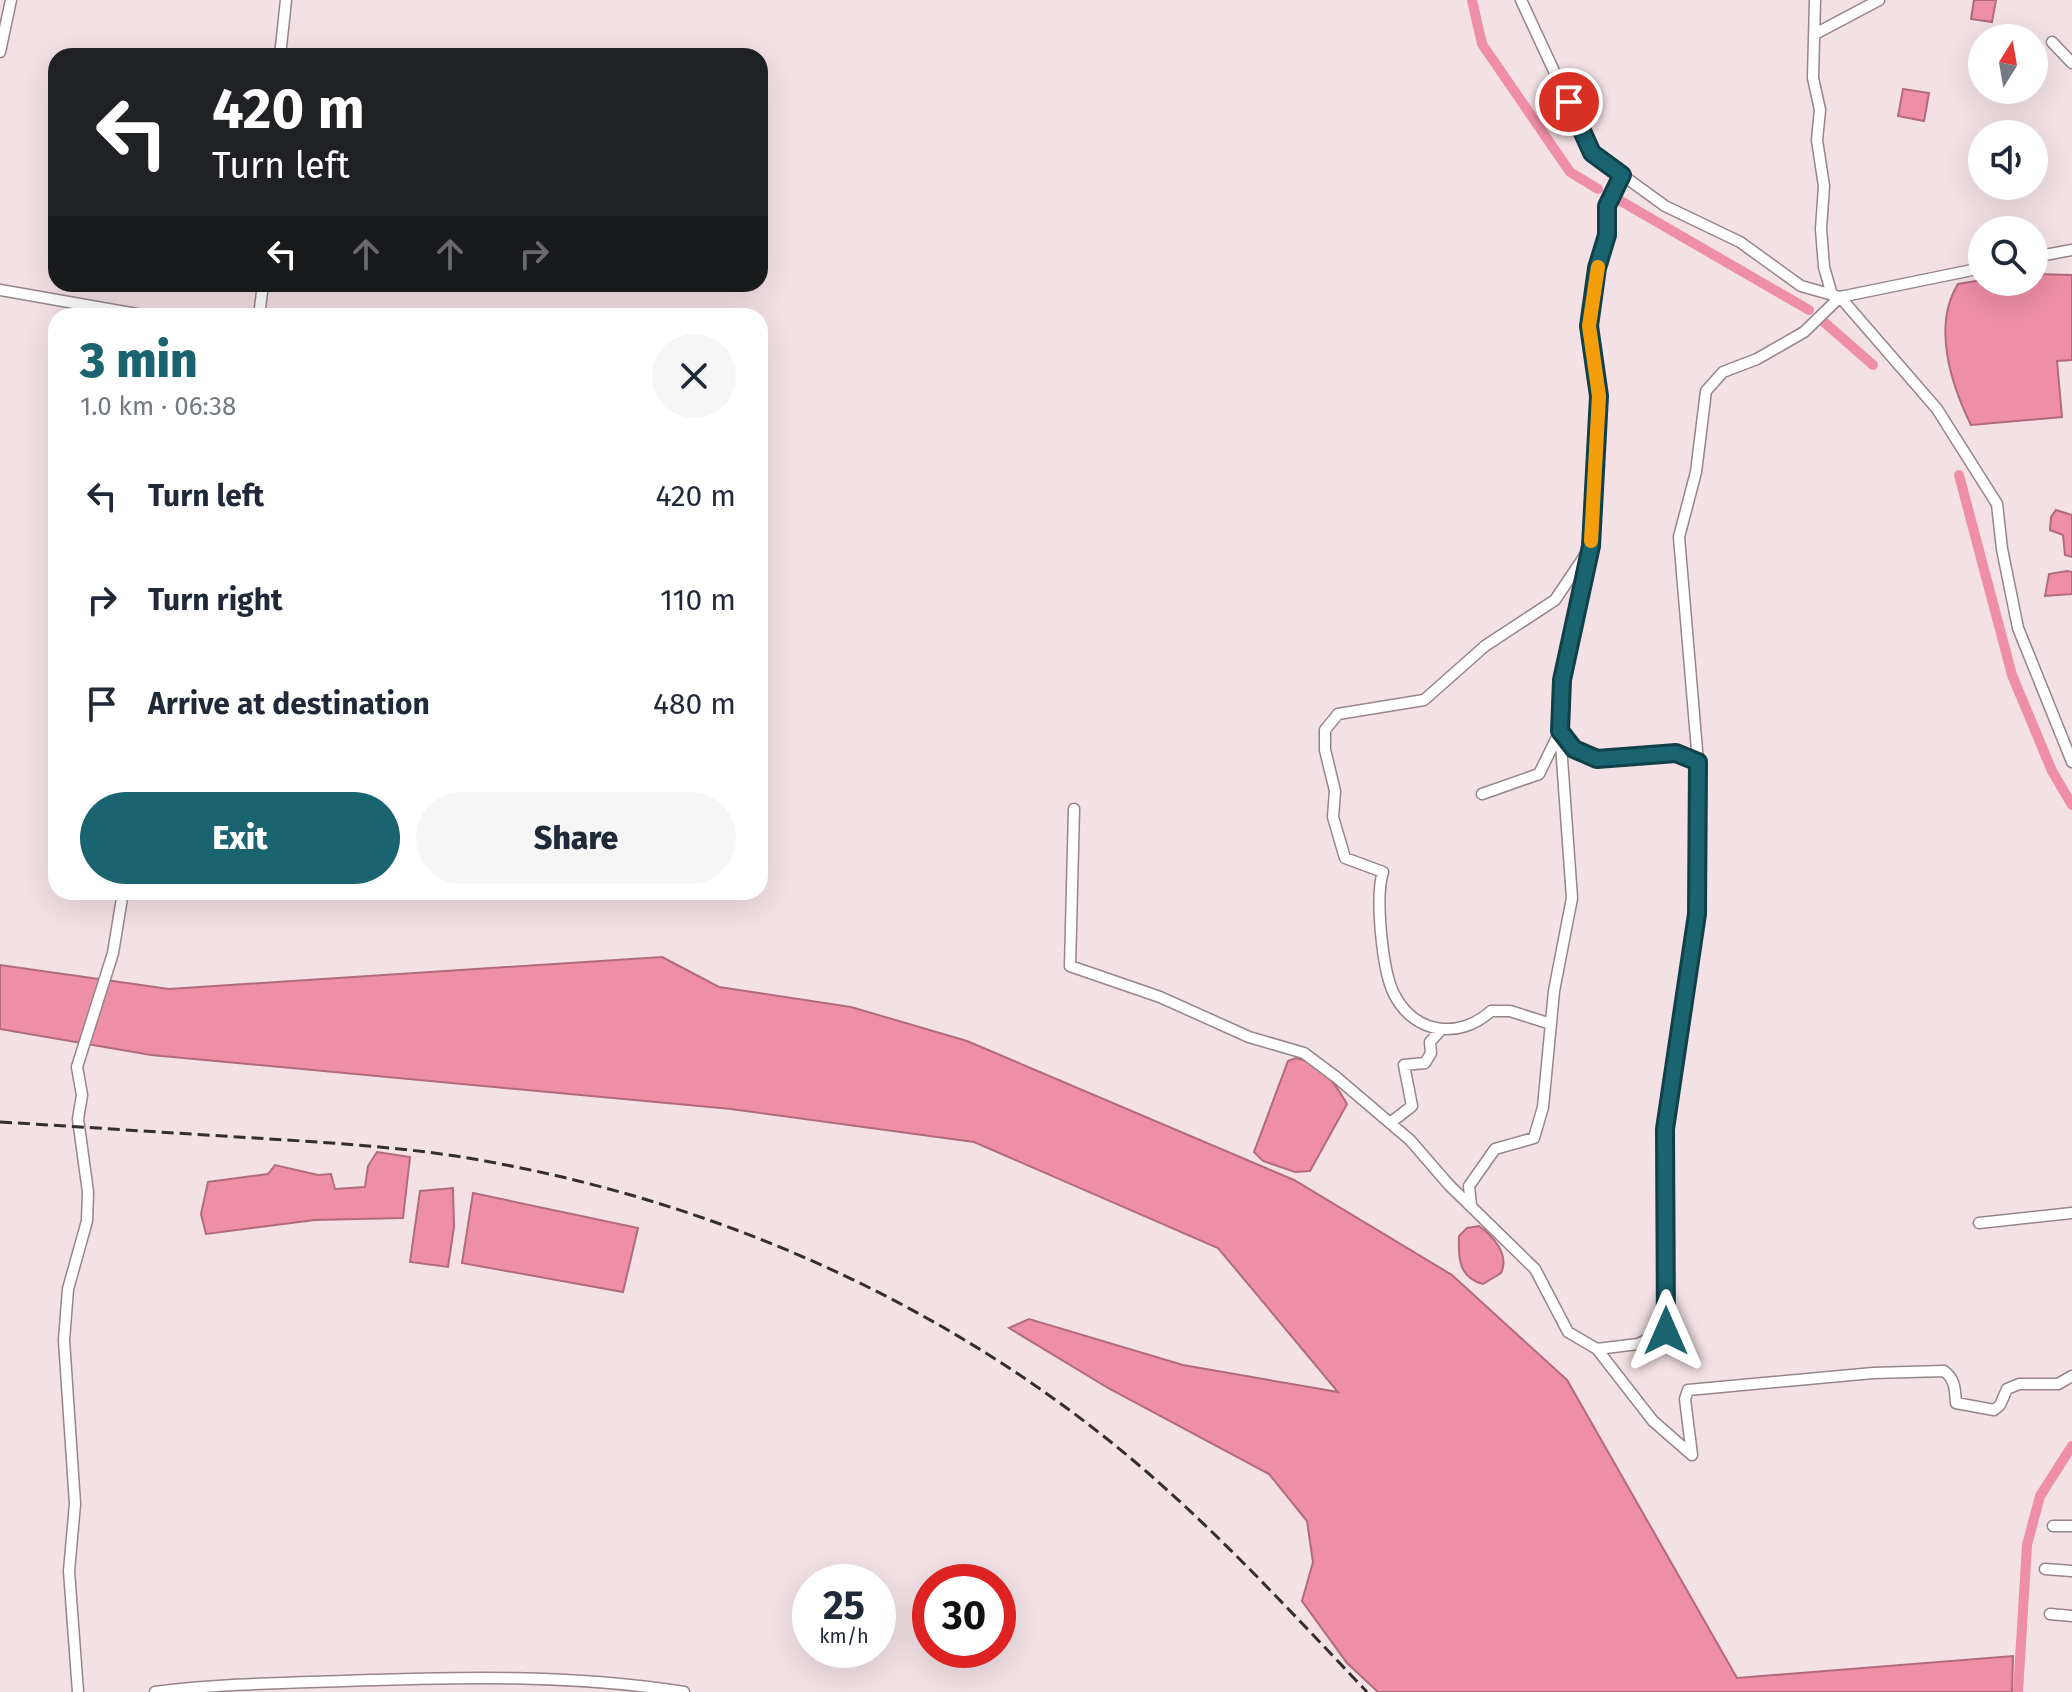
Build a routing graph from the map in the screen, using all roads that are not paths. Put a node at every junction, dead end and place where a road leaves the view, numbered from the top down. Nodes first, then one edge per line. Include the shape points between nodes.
1 (11, 0) edge
2 (286, 0) edge
3 (1521, 0) edge
4 (1815, 0) edge
5 (1879, 0) edge
6 (1815, 34) junction
7 (2052, 42) dead end
8 (281, 48) edge
9 (0, 52) edge
10 (2072, 63) edge
11 (1622, 175) junction
12 (2072, 250) edge
13 (2048, 254) edge
14 (1968, 271) edge
15 (0, 290) edge
16 (1836, 296) junction
17 (102, 308) edge
18 (1591, 546) junction
19 (1560, 731) junction
20 (1698, 762) junction
21 (2072, 762) edge
22 (1482, 794) dead end
23 (1074, 809) dead end
24 (122, 900) edge
25 (1551, 1024) junction
26 (1439, 1032) junction
27 (1390, 1123) junction
28 (1471, 1205) junction
29 (2072, 1213) edge
30 (1979, 1223) dead end
31 (1597, 1349) junction
32 (2072, 1376) edge
33 (2053, 1526) dead end
34 (2072, 1526) edge
35 (2045, 1569) dead end
36 (2072, 1571) edge
37 (2050, 1614) dead end
38 (2072, 1616) edge
39 (342, 1686) edge
40 (78, 1692) edge
41 (155, 1692) edge
42 (684, 1692) edge

1 - 9 street
2 - 8 street
3 - 11 street via 1592,153
4 - 6 street
5 - 6 street
6 - 16 street via 1824,267
7 - 10 street
11 - 16 street via 1665,206 1740,242 1801,286
11 - 18 street via 1607,206 1607,235 1589,326 1599,396
12 - 13 street
14 - 16 street
15 - 17 street
16 - 20 street via 1804,332 1723,372 1706,391 1696,472 1679,537
16 - 21 street via 1937,409 1997,504 2018,628
18 - 19 street via 1562,680
18 - 26 street via 1555,600 1485,646 1424,700 1338,714 1325,730 1335,791 1333,817 1345,858 1383,872 1377,902 1393,992 1411,1017
19 - 20 street via 1574,749 1597,759 1676,753
19 - 22 street via 1539,774
19 - 25 street via 1572,898
20 - 31 street via 1697,914 1665,1129 1666,1331 1638,1344
23 - 27 street via 1070,966 1160,997 1249,1037 1304,1053
24 - 40 street via 113,953 77,1067 87,1221 68,1289 64,1340 75,1504 69,1571
25 - 26 street via 1510,1011 1491,1011 1476,1024
25 - 28 street via 1543,1107 1534,1138 1495,1149 1469,1186
26 - 27 street via 1430,1042 1425,1063 1404,1065 1412,1106
27 - 28 street
28 - 31 street via 1535,1269 1568,1332
29 - 30 street
31 - 32 street via 1653,1421 1692,1455 1688,1390 1944,1371 1951,1376 1956,1403 1994,1410 2007,1389 2058,1384
33 - 34 street
35 - 36 street
37 - 38 street
39 - 41 street via 198,1686
39 - 42 street via 454,1677 628,1683

